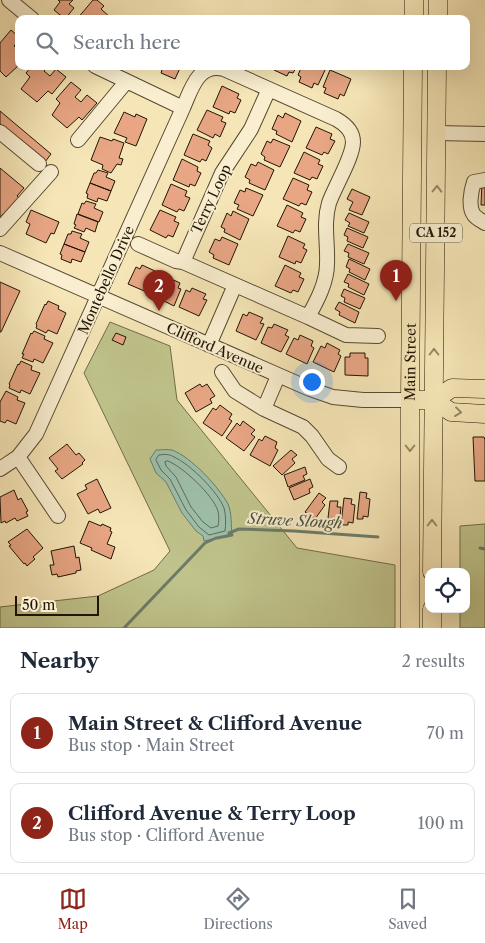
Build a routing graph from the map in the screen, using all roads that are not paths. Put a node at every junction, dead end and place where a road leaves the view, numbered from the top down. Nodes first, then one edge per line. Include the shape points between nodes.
1 (9, 0) edge
2 (414, 0) edge
3 (438, 0) edge
4 (27, 15) edge
5 (414, 15) edge
6 (438, 15) edge
7 (103, 70) edge
8 (206, 70) edge
9 (225, 70) edge
10 (413, 70) edge
11 (438, 70) edge
12 (126, 82) junction
13 (268, 89) junction
14 (183, 108) junction
15 (0, 132) edge
16 (412, 132) junction
17 (437, 133) junction
18 (485, 134) edge
19 (78, 140) dead end
20 (39, 164) dead end
21 (51, 172) dead end
22 (485, 180) edge
23 (485, 223) edge
24 (0, 230) edge
25 (138, 244) dead end
26 (0, 253) edge
27 (184, 262) junction
28 (234, 285) junction
29 (98, 296) junction
30 (308, 317) junction
31 (378, 336) dead end
32 (209, 345) junction
33 (222, 372) dead end
34 (278, 376) junction
35 (485, 389) edge
36 (410, 400) junction
37 (434, 400) junction
38 (264, 409) junction
39 (485, 414) edge
40 (18, 457) junction
41 (339, 467) dead end
42 (0, 469) edge
43 (58, 516) dead end
44 (432, 568) edge
45 (432, 613) edge
46 (410, 628) edge
47 (432, 628) edge

1 - 4 street
2 - 5 main road
3 - 6 main road
7 - 12 street
8 - 14 street, Montebello Drive via 196,80
9 - 13 street, Montebello Drive
10 - 16 main road, Main Street / CA 152
11 - 17 main road, Main Street / CA 152
12 - 14 street
12 - 19 street
13 - 27 street, Terry Loop via 251,129 222,173
13 - 30 street via 336,119 348,127 353,140 327,210 326,277
14 - 29 street, Montebello Drive
15 - 20 street
16 - 17 main road
16 - 36 main road, Main Street / CA 152
17 - 18 street
37 -> 17 main road, Main Street / CA 152
21 - 24 street
22 - 23 street via 474,182 471,190 474,216
25 - 27 street
26 - 29 street, Clifford Avenue
27 - 28 street
28 - 30 street
28 - 32 street
29 - 32 street, Clifford Avenue
29 - 40 street, Montebello Drive via 36,434
30 - 31 street via 346,335
32 - 34 street, Clifford Avenue
33 - 38 street via 235,391
34 - 36 street, Clifford Avenue via 333,397
34 - 38 street
35 - 37 main road via 452,388
36 - 37 main road
36 -> 46 main road, Main Street / CA 152
37 -> 39 main road via 451,412
44 -> 37 main road, Main Street / CA 152
38 - 41 street via 303,427 328,459
40 - 42 street, Montebello Drive
40 - 43 street
45 - 47 main road

